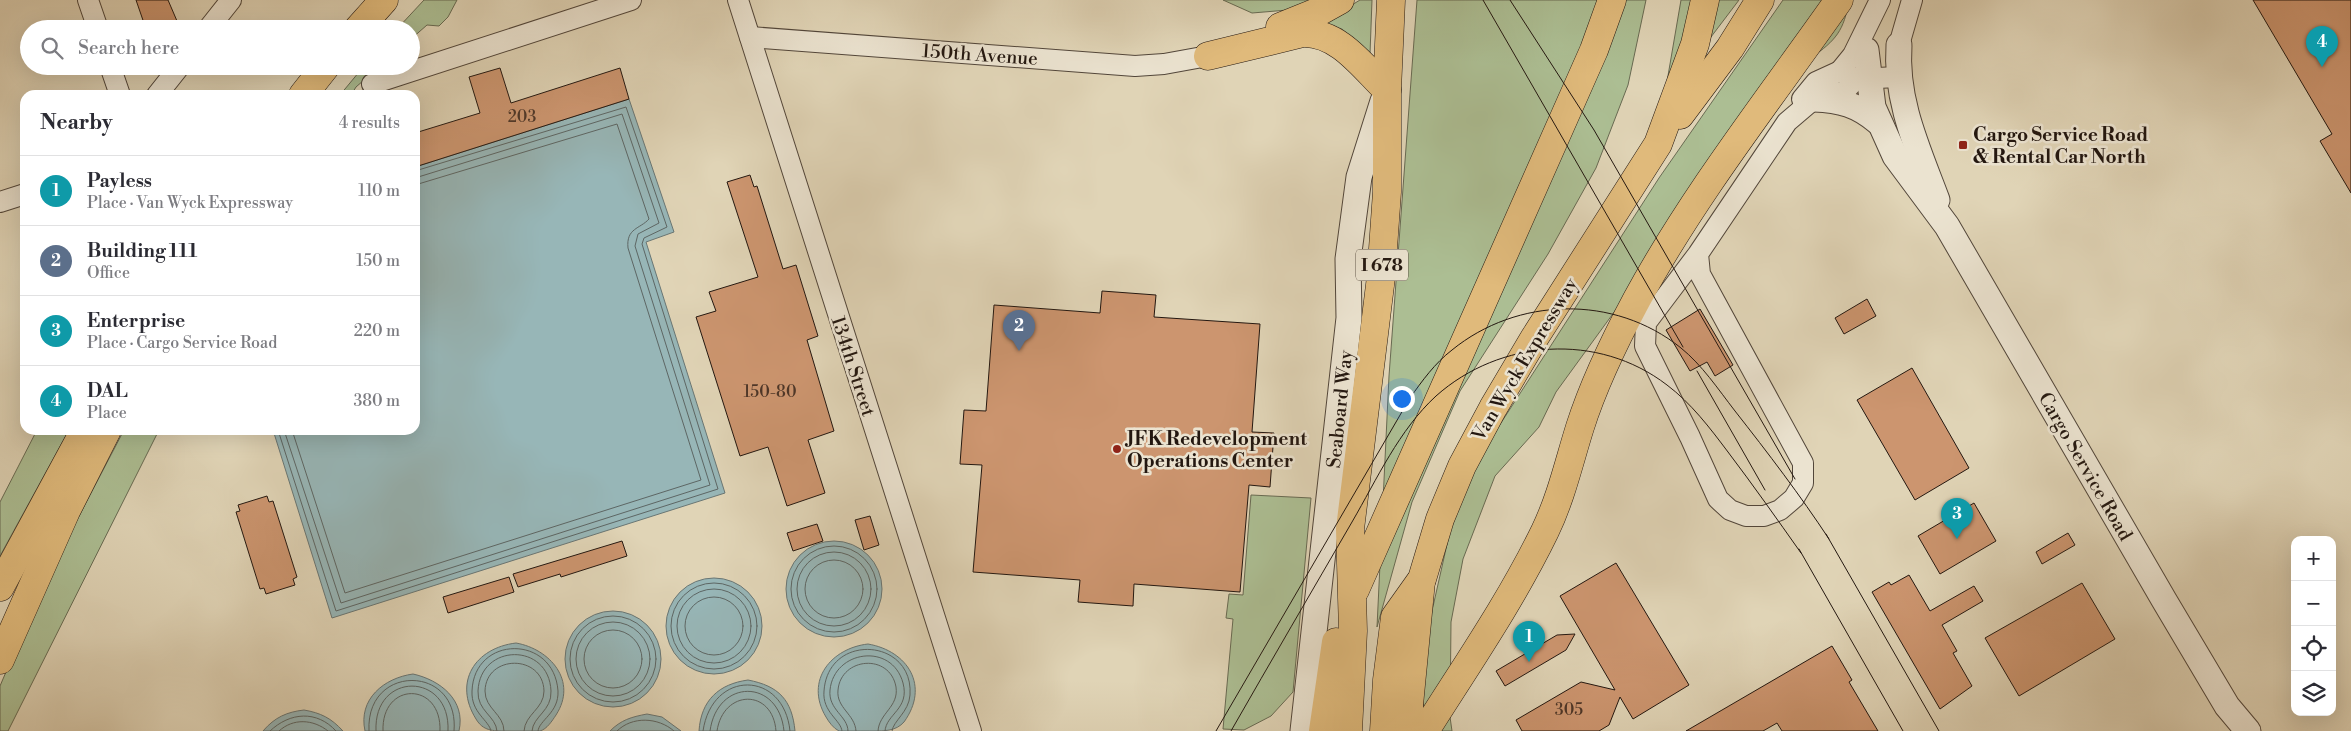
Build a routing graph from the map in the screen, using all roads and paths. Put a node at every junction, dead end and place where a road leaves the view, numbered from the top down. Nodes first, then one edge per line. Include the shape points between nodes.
1 (88, 0) edge
2 (231, 0) edge
3 (384, 0) edge
4 (631, 0) edge
5 (738, 0) edge
6 (1340, 0) edge
7 (1391, 0) edge
8 (1612, 0) edge
9 (1705, 0) edge
10 (1760, 0) edge
11 (1839, 0) edge
12 (1880, 0) edge
13 (1912, 0) edge
14 (95, 20) edge
15 (215, 20) edge
16 (366, 20) edge
17 (1869, 22) junction
18 (750, 37) junction
19 (1899, 45) joint
20 (1866, 50) joint
21 (1208, 56) junction
22 (420, 68) edge
23 (113, 75) edge
24 (173, 75) edge
25 (319, 75) edge
26 (400, 75) edge
27 (1855, 76) junction
28 (1898, 77) junction
29 (372, 84) dead end
30 (118, 90) edge
31 (161, 90) edge
32 (307, 90) edge
33 (1387, 90) junction
34 (1814, 99) junction
35 (1787, 122) junction
36 (1878, 122) junction
37 (1658, 144) junction
38 (20, 196) edge
39 (0, 202) edge
40 (1947, 226) junction
41 (1698, 254) junction
42 (82, 435) edge
43 (104, 435) edge
44 (1350, 529) junction
45 (1422, 579) junction
46 (0, 587) edge
47 (1354, 593) junction
48 (0, 660) edge
49 (2227, 706) junction
50 (971, 731) edge
51 (1303, 731) edge
52 (1323, 731) edge
53 (1348, 731) edge
54 (1384, 731) edge
55 (1410, 731) edge
56 (1425, 731) edge
57 (2237, 731) edge
58 (2248, 731) edge

1 - 14 street
2 - 15 street
3 - 16 highway
4 - 22 street
5 - 18 street, 134th Street
6 - 21 highway
7 - 33 highway, I 678
8 - 47 highway via 1587,68
9 - 37 highway, Van Wyck Expressway via 1695,44
10 - 37 highway via 1730,48
11 - 56 highway via 1732,149 1637,299 1603,368 1546,530 1489,631
12 - 17 street, Cargo Service Road
13 - 19 street, Cargo Service Road
17 - 20 street, Cargo Service Road
17 - 27 street via 1853,55
18 - 21 street, 150th Avenue via 1136,66
18 - 50 street, 134th Street
19 - 28 street, Cargo Service Road
20 - 27 street, Cargo Service Road
21 - 33 highway via 1313,33 1339,44
23 - 30 street
24 - 31 street
25 - 32 highway
26 - 29 street
27 - 28 street
27 - 34 street via 1844,92 1825,93
27 - 35 street via 1816,82
27 - 36 street, Cargo Service Road
28 - 40 street, Cargo Service Road via 1908,120
33 - 44 highway, I 678 via 1387,192 1382,277
33 - 51 street, Seaboard Way via 1359,177 1350,241 1349,318
34 - 35 street
34 - 36 street via 1848,103
35 - 41 street
36 - 40 street, Cargo Service Road via 1895,156
37 - 45 highway, Van Wyck Expressway via 1493,408 1462,466 1440,519
38 - 39 street
40 - 49 street, Cargo Service Road
41 - 41 street via 1646,323 1645,346 1718,500 1730,510 1746,516 1764,516 1780,510 1794,498 1803,483 1803,463 1700,274
42 - 46 highway
43 - 48 highway via 62,519
44 - 47 highway, I 678
44 - 52 highway
45 - 54 highway, Van Wyck Expressway via 1395,617
45 - 55 highway
47 - 53 highway, I 678
49 - 57 street, Cargo Service Road
49 - 58 street, Cargo Service Road

